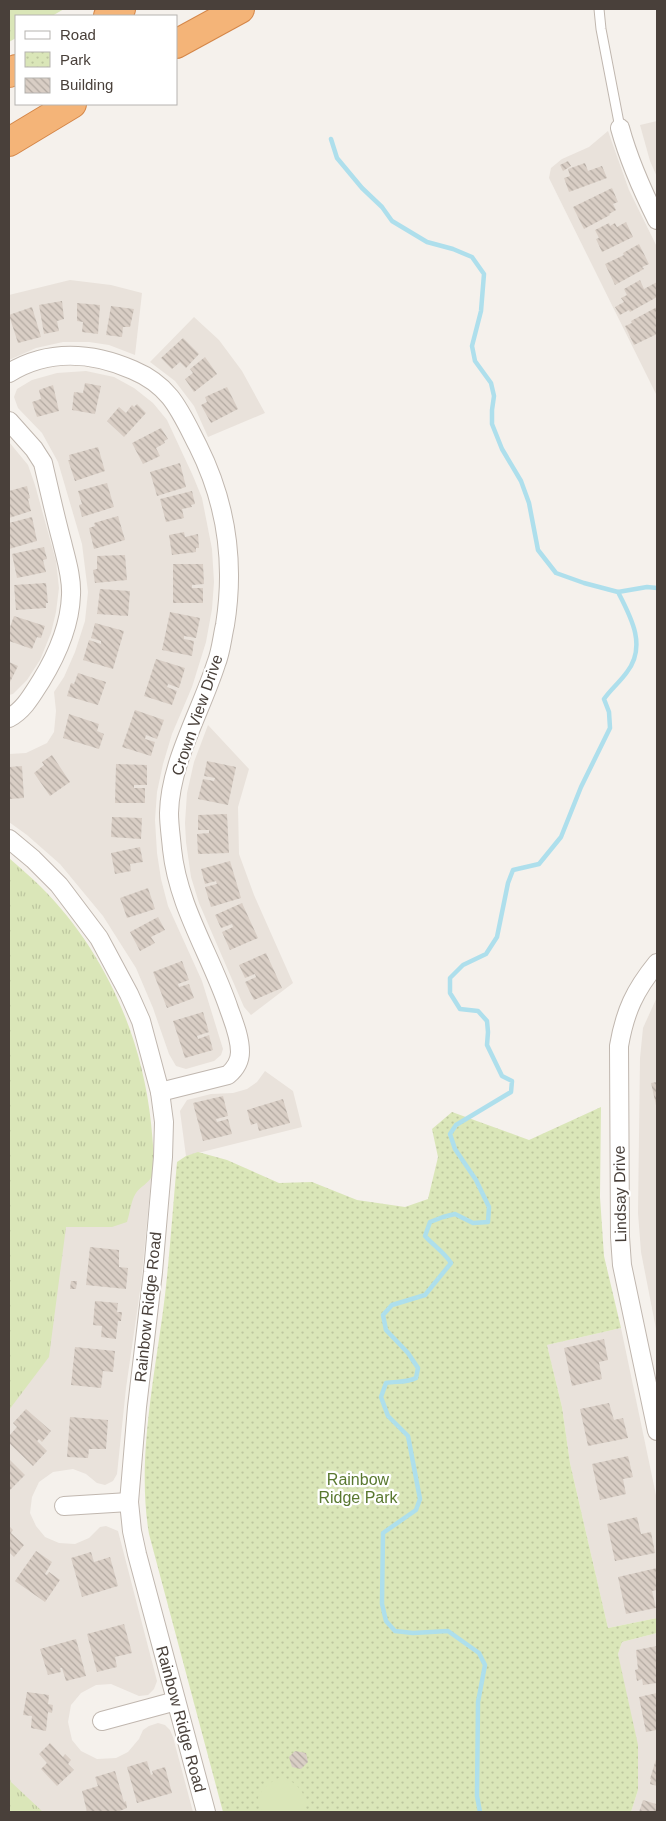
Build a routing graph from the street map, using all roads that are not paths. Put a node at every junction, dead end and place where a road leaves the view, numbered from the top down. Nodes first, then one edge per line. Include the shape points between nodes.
1 (121, 9) edge
2 (240, 9) edge
3 (599, 9) edge
4 (110, 15) edge
5 (178, 43) edge
6 (70, 105) edge
7 (620, 128) joint
8 (9, 142) edge
9 (657, 220) edge
10 (9, 373) edge
11 (9, 421) edge
12 (9, 718) edge
13 (9, 839) edge
14 (657, 963) edge
15 (160, 1092) junction
16 (657, 1431) edge
17 (129, 1502) junction
18 (64, 1506) dead end
19 (176, 1701) junction
20 (102, 1722) dead end
21 (206, 1812) edge

1 - 4 highway
2 - 5 highway
3 - 7 lane
6 - 8 highway
7 - 9 street via 629,160
10 - 15 street, Crown View Drive via 33,361 66,354 103,358 157,382 180,411 203,457 224,520 230,570 223,634 217,662 179,764 169,811 173,862 179,888 225,996 238,1035 240,1054 236,1068 228,1075
11 - 12 street via 42,463 69,570 71,594 60,644 48,670 25,706
13 - 15 street, Rainbow Ridge Road via 59,885 99,938 141,1021
14 - 16 street, Lindsay Drive via 631,1001 619,1046 618,1226 622,1265
15 - 17 street, Rainbow Ridge Road via 164,1122 163,1156
17 - 18 street
17 - 19 street, Rainbow Ridge Road via 137,1554
19 - 20 street
19 - 21 street, Rainbow Ridge Road

